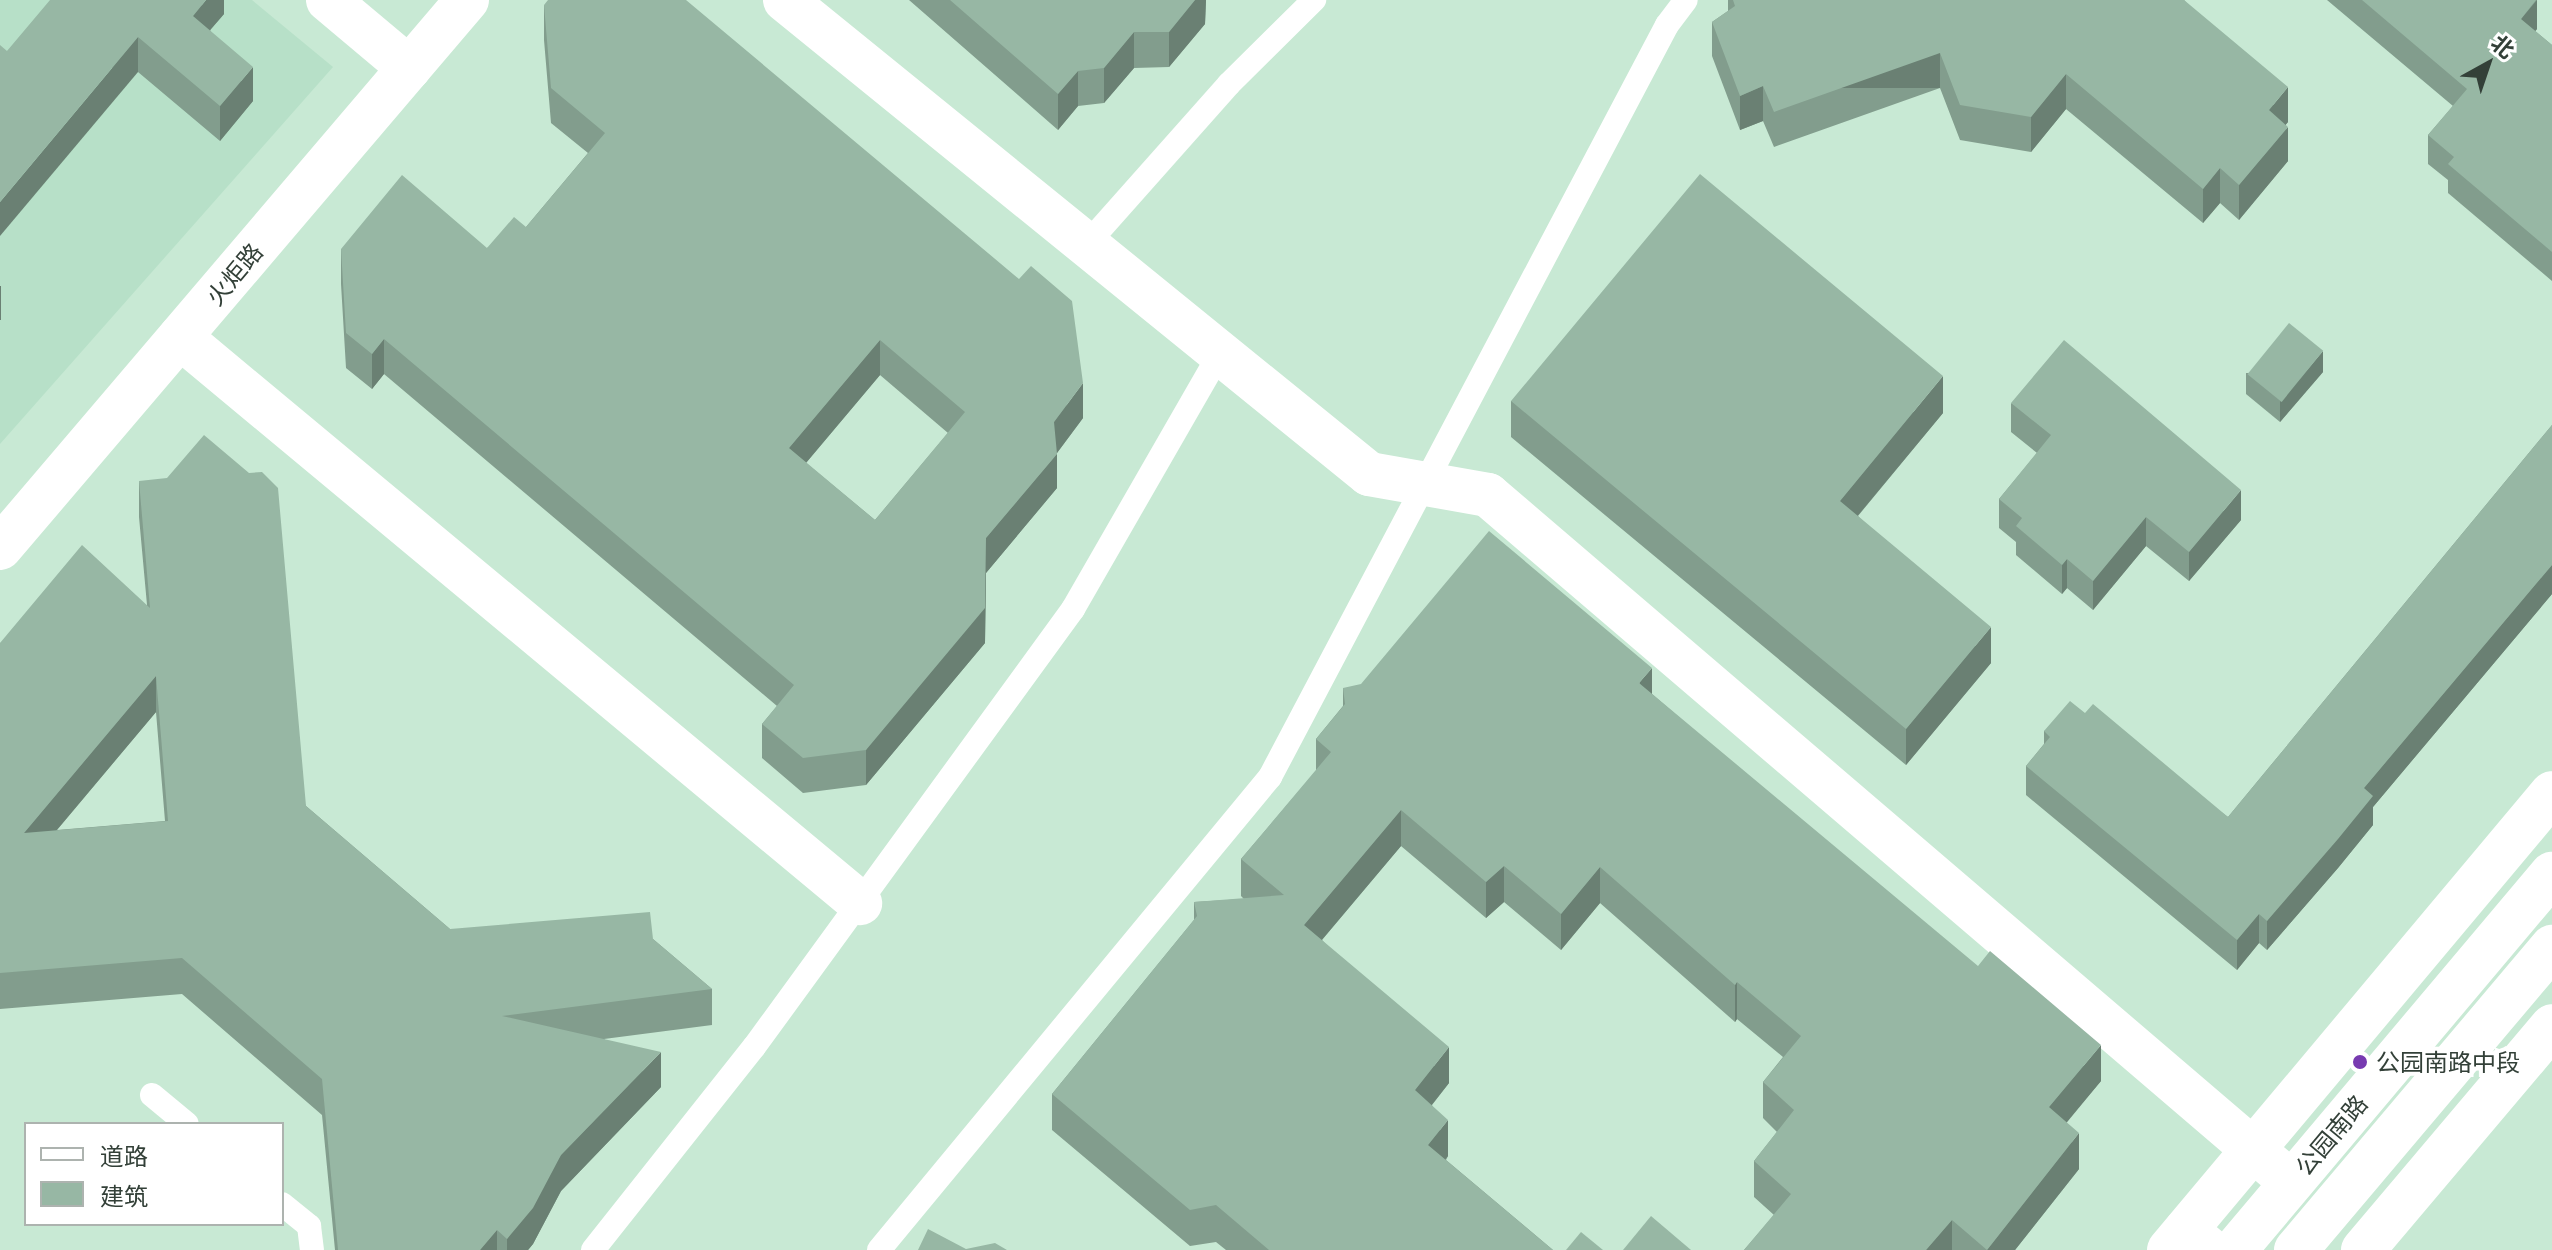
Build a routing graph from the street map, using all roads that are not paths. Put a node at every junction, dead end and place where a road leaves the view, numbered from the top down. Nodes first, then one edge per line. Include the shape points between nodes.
1 (328, 0) edge
2 (467, 0) edge
3 (785, 0) edge
4 (1314, 0) edge
5 (1686, 0) edge
6 (409, 68) junction
7 (1087, 244) junction
8 (180, 337) junction
9 (1220, 353) junction
10 (1425, 483) junction
11 (0, 548) edge
12 (2552, 793) edge
13 (2552, 874) edge
14 (860, 903) junction
15 (2552, 947) edge
16 (2552, 1026) edge
17 (152, 1095) dead end
18 (185, 1122) edge
19 (2253, 1149) junction
20 (2291, 1182) junction
21 (284, 1206) edge
22 (2188, 1243) edge
23 (312, 1250) edge
24 (593, 1250) edge
25 (879, 1250) edge
26 (2235, 1250) edge
27 (2296, 1250) edge
28 (2363, 1250) edge

1 - 6 street
2 - 6 street, 火炬路
3 - 7 street
4 - 7 lane via 1229,84
5 - 10 lane via 1667,25
6 - 8 street, 火炬路
7 - 9 street
8 - 11 street, 火炬路
8 - 14 street
9 - 10 street via 1369,474
9 - 14 lane via 1073,609
10 - 19 street via 1488,495
10 - 25 lane via 1270,777
12 - 19 street
13 - 20 street, 公园南路
14 - 24 lane
15 - 27 street, 公园南路
16 - 28 street
17 - 18 lane
19 - 20 street
19 - 22 street
20 - 26 street, 公园南路
21 - 23 lane via 309,1226

